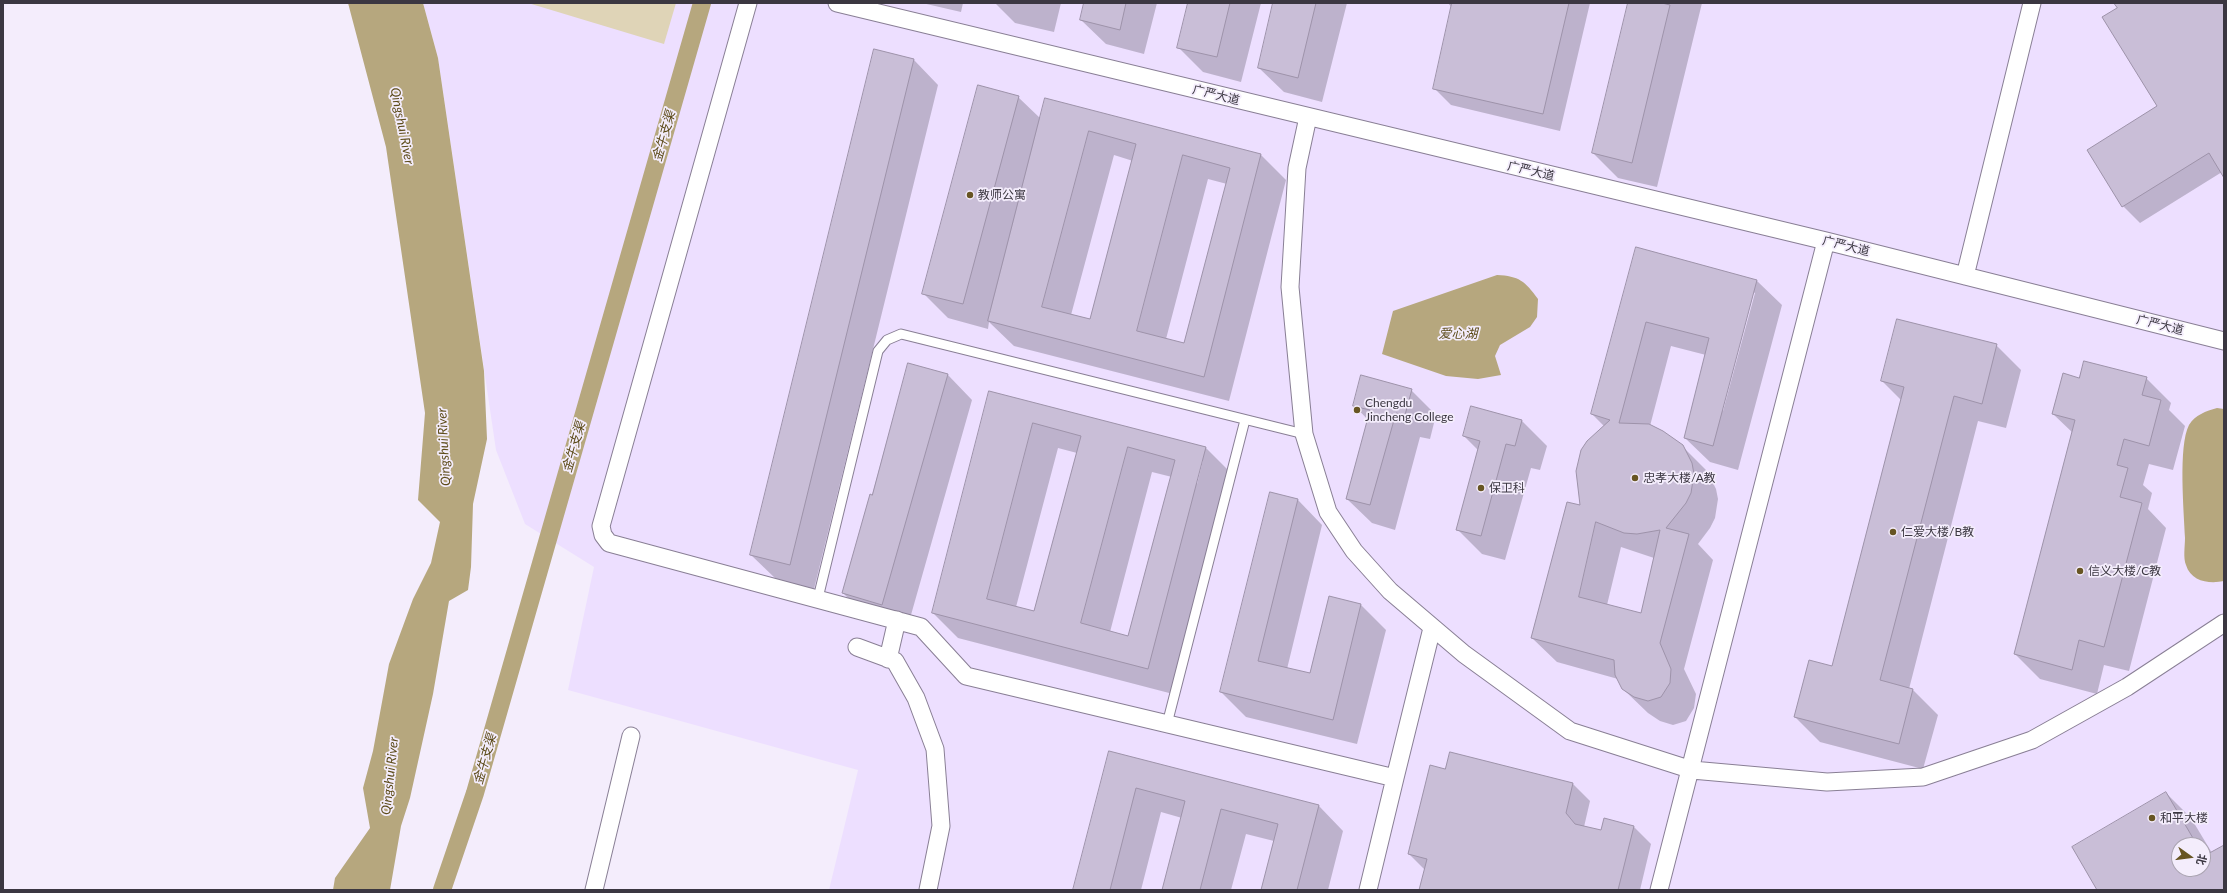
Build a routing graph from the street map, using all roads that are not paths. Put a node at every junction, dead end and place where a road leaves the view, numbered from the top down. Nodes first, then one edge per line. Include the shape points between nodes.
1 (748, 3) edge
2 (837, 3) edge
3 (2032, 3) edge
4 (1308, 117) junction
5 (1826, 241) junction
6 (1965, 276) junction
7 (2224, 341) edge
8 (1244, 420) junction
9 (1304, 434) junction
10 (818, 598) junction
11 (896, 620) junction
12 (2224, 623) edge
13 (1432, 628) junction
14 (857, 647) dead end
15 (888, 659) junction
16 (1167, 724) junction
17 (631, 736) dead end
18 (1692, 770) junction
19 (1394, 778) junction
20 (594, 890) edge
21 (928, 890) edge
22 (1368, 890) edge
23 (1660, 890) edge

1 - 10 street via 601,526 603,535 609,543
2 - 4 street, 广严大道
3 - 6 street
4 - 5 street, 广严大道
4 - 9 street via 1297,168 1290,287
5 - 6 street, 广严大道
5 - 18 street
6 - 7 street, 广严大道
8 - 9 lane
8 - 10 lane via 901,334 887,340 878,351
8 - 16 lane
9 - 13 street via 1328,512 1354,551 1390,591
10 - 11 street
11 - 15 street
11 - 16 street via 921,627 966,676
12 - 18 street via 2127,687 2032,740 1923,777 1827,782
13 - 18 street via 1570,731
13 - 19 street
14 - 15 street
15 - 21 street via 895,661 916,698 935,749 941,826
16 - 19 street
17 - 20 street
18 - 23 street
19 - 22 street

